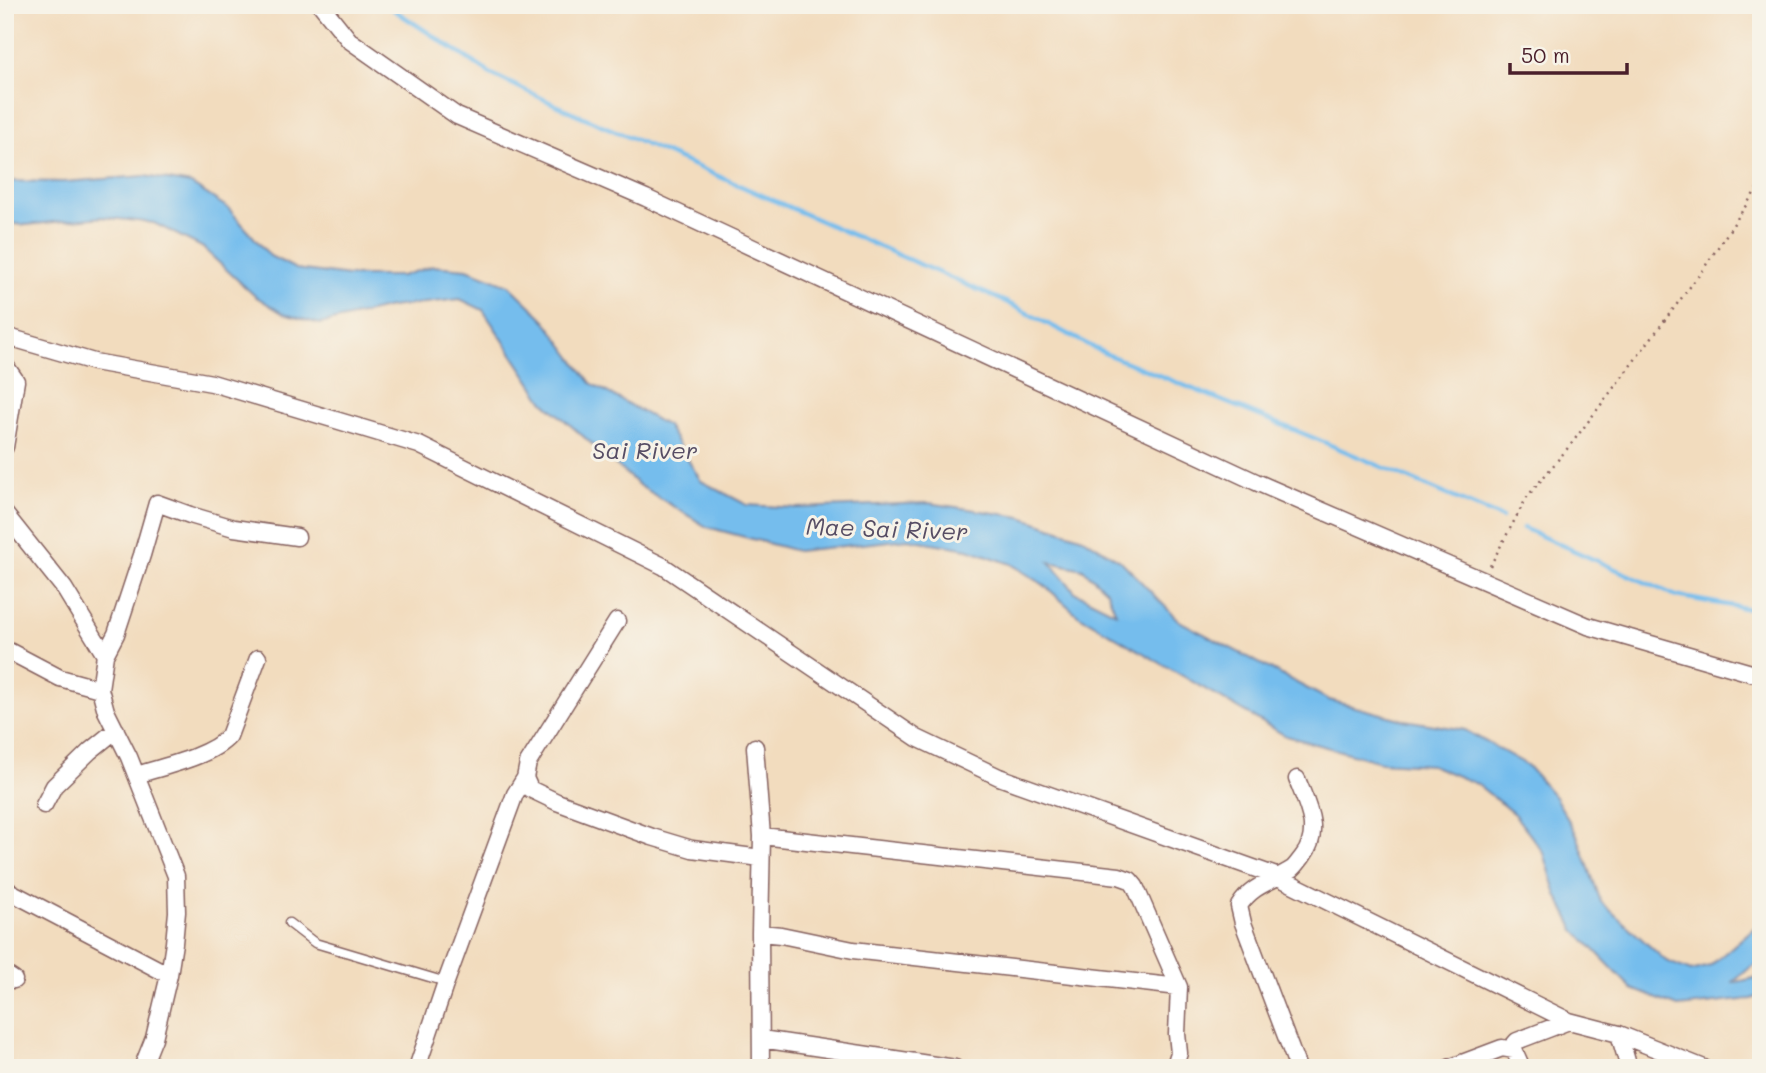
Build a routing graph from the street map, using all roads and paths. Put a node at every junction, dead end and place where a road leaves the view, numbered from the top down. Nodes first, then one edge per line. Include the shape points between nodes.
1 (321, 5) edge
2 (1761, 183) edge
3 (5, 336) edge
4 (5, 365) edge
5 (5, 447) edge
6 (5, 514) edge
7 (297, 537) dead end
8 (1483, 580) junction
9 (617, 621) dead end
10 (5, 649) edge
11 (105, 655) junction
12 (258, 658) dead end
13 (1761, 674) edge
14 (100, 690) junction
15 (116, 730) junction
16 (755, 747) dead end
17 (136, 775) junction
18 (525, 778) junction
19 (1297, 779) dead end
20 (44, 805) dead end
21 (762, 836) junction
22 (761, 858) junction
23 (1276, 877) junction
24 (5, 889) edge
25 (289, 923) dead end
26 (760, 933) junction
27 (169, 975) junction
28 (446, 982) junction
29 (1179, 987) junction
30 (1569, 1021) junction
31 (1619, 1034) junction
32 (761, 1039) junction
33 (1511, 1048) junction
34 (1179, 1063) edge
35 (142, 1068) edge
36 (417, 1068) edge
37 (761, 1068) edge
38 (955, 1068) edge
39 (1298, 1068) edge
40 (1449, 1068) edge
41 (1522, 1068) edge
42 (1629, 1068) edge
43 (1704, 1068) edge

1 - 8 street via 349,40 457,116 646,198 1256,482
2 - 8 path via 1702,271 1527,497
3 - 23 street via 94,362 212,383 419,445 663,566 917,738 999,777
4 - 5 street via 16,381
6 - 11 street via 64,588
7 - 11 street via 234,528 157,503 116,634
8 - 13 street via 1588,626
9 - 18 street via 528,764
10 - 14 street via 60,678
11 - 14 street
12 - 17 street via 222,744
14 - 15 street
15 - 17 street
15 - 20 street via 54,786
16 - 21 street
17 - 27 street via 176,876 177,912
18 - 22 street via 530,789 557,802 652,837 692,849
18 - 28 street via 515,794
19 - 23 street via 1312,818 1312,838 1294,868
21 - 22 street
21 - 29 street via 1119,876 1135,886
22 - 26 street
23 - 30 street
23 - 39 street via 1245,896 1239,906
24 - 27 street
25 - 28 lane via 314,943
26 - 29 street via 853,950
26 - 32 street
27 - 35 street
28 - 36 street
29 - 34 street
30 - 31 street
30 - 33 street via 1517,1041
31 - 42 street
31 - 43 street
32 - 37 street
32 - 38 street
33 - 40 street
33 - 41 street

